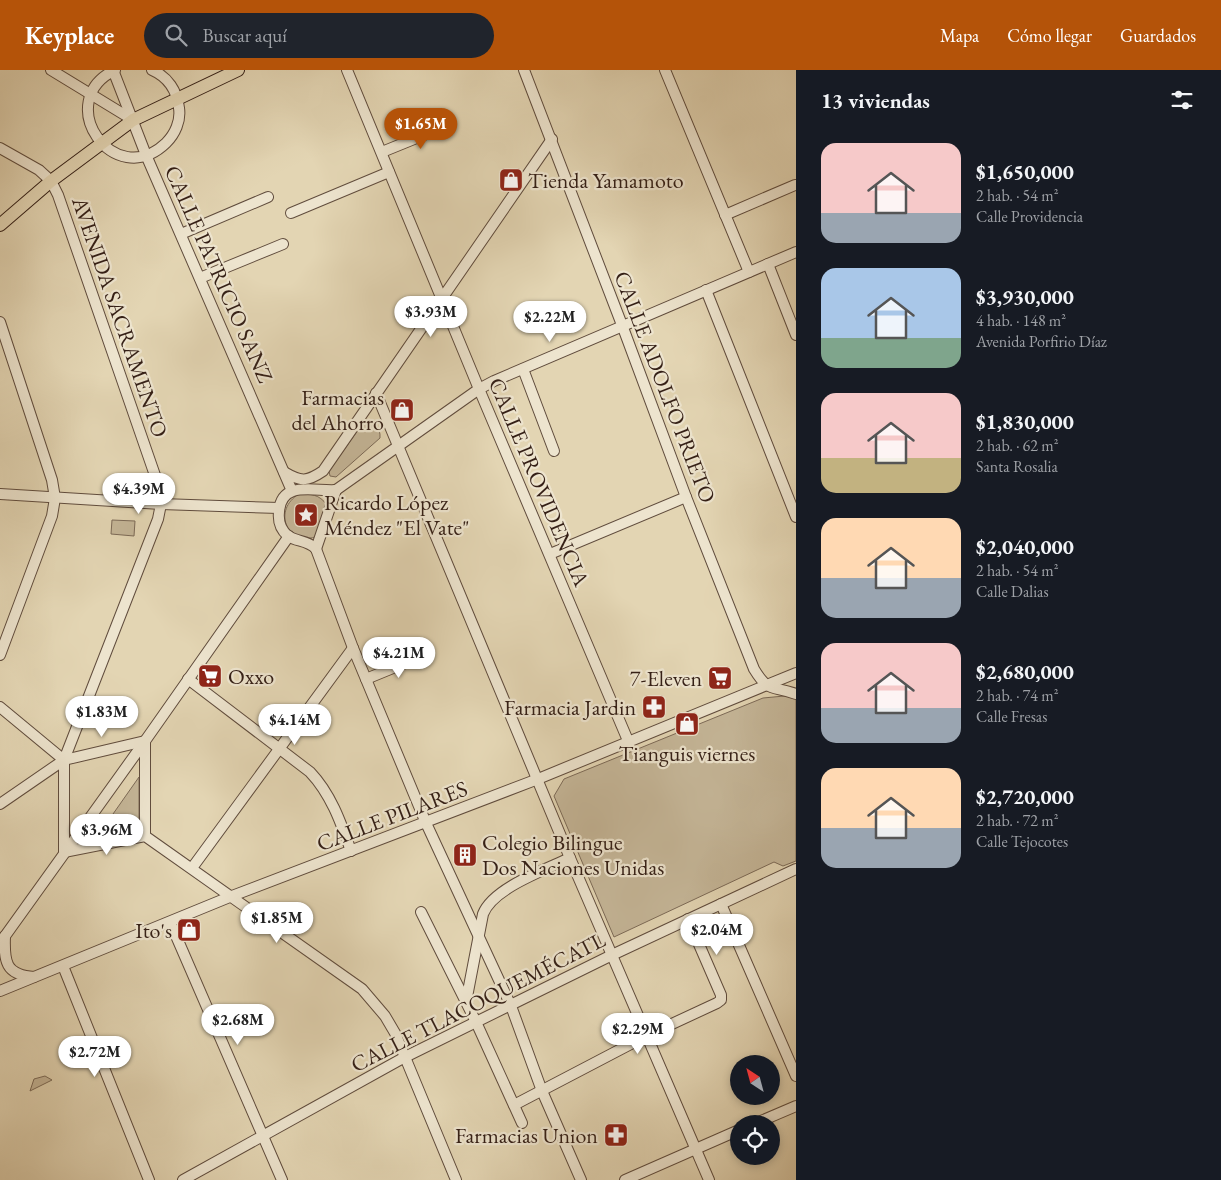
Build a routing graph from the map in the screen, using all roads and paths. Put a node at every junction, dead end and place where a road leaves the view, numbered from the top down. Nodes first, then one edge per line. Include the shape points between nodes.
1 (51, 70) edge
2 (113, 70) edge
3 (152, 70) edge
4 (238, 70) edge
5 (347, 70) edge
6 (524, 70) edge
7 (665, 70) edge
8 (91, 94) junction
9 (178, 98) junction
10 (133, 120) junction
11 (441, 128) dead end
12 (552, 139) junction
13 (100, 143) junction
14 (0, 148) edge
15 (382, 152) junction
16 (146, 155) junction
17 (389, 172) junction
18 (52, 181) junction
19 (795, 185) edge
20 (268, 197) dead end
21 (292, 213) dead end
22 (725, 215) junction
23 (0, 225) edge
24 (181, 234) junction
25 (283, 244) dead end
26 (796, 252) edge
27 (768, 264) junction
28 (749, 272) junction
29 (200, 278) junction
30 (706, 290) junction
31 (442, 299) junction
32 (0, 322) edge
33 (622, 325) junction
34 (796, 336) edge
35 (523, 369) junction
36 (479, 389) junction
37 (376, 393) junction
38 (398, 446) junction
39 (554, 451) dead end
40 (284, 472) junction
41 (336, 490) junction
42 (292, 491) junction
43 (0, 494) edge
44 (55, 498) junction
45 (686, 498) junction
46 (161, 504) junction
47 (279, 508) junction
48 (796, 517) edge
49 (289, 536) junction
50 (316, 549) junction
51 (550, 554) junction
52 (353, 648) junction
53 (0, 655) edge
54 (422, 656) dead end
55 (796, 673) edge
56 (188, 679) junction
57 (366, 679) junction
58 (766, 685) junction
59 (796, 694) edge
60 (0, 707) edge
61 (145, 741) junction
62 (629, 743) junction
63 (279, 749) junction
64 (64, 760) junction
65 (538, 779) junction
66 (0, 804) edge
67 (426, 823) junction
68 (145, 836) junction
69 (351, 851) junction
70 (64, 852) junction
71 (570, 858) junction
72 (192, 868) junction
73 (796, 869) edge
74 (232, 896) junction
75 (721, 904) junction
76 (421, 912) dead end
77 (688, 919) junction
78 (170, 922) junction
79 (478, 938) junction
80 (3, 940) edge
81 (612, 955) junction
82 (63, 966) junction
83 (37, 977) junction
84 (0, 991) edge
85 (466, 1002) junction
86 (511, 1006) junction
87 (476, 1022) junction
88 (646, 1036) junction
89 (405, 1058) junction
90 (796, 1076) edge
91 (542, 1092) junction
92 (514, 1105) junction
93 (796, 1106) edge
94 (775, 1115) edge
95 (522, 1123) dead end
96 (730, 1134) edge
97 (263, 1136) junction
98 (696, 1149) junction
99 (150, 1180) edge
100 (183, 1180) edge
101 (282, 1180) edge
102 (456, 1180) edge
103 (581, 1180) edge
104 (625, 1180) edge
105 (709, 1180) edge

1 - 8 street
2 - 8 street
2 - 10 street, CALLE PATRICIO SANZ
3 - 9 street via 170,84
4 - 9 main road
5 - 15 street, CALLE PROVIDENCIA
6 - 12 street, CALLE ADOLFO PRIETO
7 - 22 street
8 - 10 street
8 - 13 street via 89,120
9 - 10 main road
9 - 16 street via 180,112 170,139 160,149
10 - 13 main road
10 - 16 street, CALLE PATRICIO SANZ
11 - 15 street
12 - 31 street
12 - 33 street, CALLE ADOLFO PRIETO
13 - 16 street via 122,156
13 - 18 main road
14 - 18 street, AVENIDA SACRAMENTO
15 - 17 street, CALLE PROVIDENCIA
16 - 24 street, CALLE PATRICIO SANZ
17 - 21 street
17 - 31 street, CALLE PROVIDENCIA
18 - 23 main road
18 - 46 street, AVENIDA SACRAMENTO via 158,484
19 - 22 street
20 - 24 street
22 - 28 street
24 - 29 street, CALLE PATRICIO SANZ
25 - 29 street
26 - 27 street
27 - 28 street
27 - 34 street
28 - 30 street
29 - 40 street, CALLE PATRICIO SANZ
30 - 33 street
30 - 48 street
31 - 36 street, CALLE PROVIDENCIA
31 - 37 street
32 - 44 street via 52,480
33 - 35 street
33 - 45 street, CALLE ADOLFO PRIETO
35 - 36 street
35 - 39 street
36 - 38 street
36 - 51 street, CALLE PROVIDENCIA
37 - 38 street
37 - 40 street via 323,471 304,480
38 - 41 street
38 - 65 street
40 - 42 street, CALLE PATRICIO SANZ
41 - 42 street via 307,488
41 - 50 street
42 - 47 street
43 - 44 street
44 - 46 street
44 - 53 street via 52,516
45 - 51 street
45 - 58 street, CALLE ADOLFO PRIETO via 754,669
46 - 47 street
46 - 64 street, AVENIDA SACRAMENTO via 158,519
47 - 49 street via 278,519
49 - 50 street
49 - 56 street
50 - 52 street
51 - 62 street, CALLE PROVIDENCIA
52 - 57 street
52 - 63 street
54 - 57 street
55 - 58 street, CALLE PILARES
56 - 61 street
56 - 63 street
57 - 67 street
58 - 59 street
58 - 62 street, CALLE PILARES
60 - 64 street
61 - 64 street
61 - 68 street
61 - 70 street
62 - 65 street, CALLE PILARES
63 - 69 street via 322,785
63 - 72 street
64 - 66 street
64 - 70 street
65 - 67 street, CALLE PILARES
65 - 71 street
67 - 69 street, CALLE PILARES
67 - 79 street
68 - 70 street
68 - 72 street
69 - 74 street, CALLE PILARES
70 - 80 street
71 - 79 street via 494,897 483,914
71 - 81 street
72 - 74 street
73 - 75 street, CALLE TLACOQUEMÉCATL
74 - 78 street, CALLE PILARES
74 - 89 street via 362,989 385,1016
75 - 77 street, CALLE TLACOQUEMÉCATL
75 - 90 street
76 - 85 street
77 - 81 street, CALLE TLACOQUEMÉCATL
77 - 88 street via 721,1000
78 - 82 street, CALLE PILARES
78 - 97 street
79 - 85 street
79 - 86 street
80 - 83 street via 6,964 11,970
81 - 86 street, CALLE TLACOQUEMÉCATL
81 - 88 street
82 - 83 street, CALLE PILARES
82 - 99 street
83 - 84 street, CALLE PILARES
85 - 87 street
86 - 87 street, CALLE TLACOQUEMÉCATL
86 - 91 street
87 - 89 street, CALLE TLACOQUEMÉCATL
87 - 92 street
88 - 91 street
88 - 98 street
89 - 97 street, CALLE TLACOQUEMÉCATL
89 - 102 street
91 - 92 street
91 - 103 street
92 - 95 street
93 - 94 street
96 - 98 street
97 - 100 street, CALLE TLACOQUEMÉCATL
97 - 101 street
98 - 104 street
98 - 105 street

